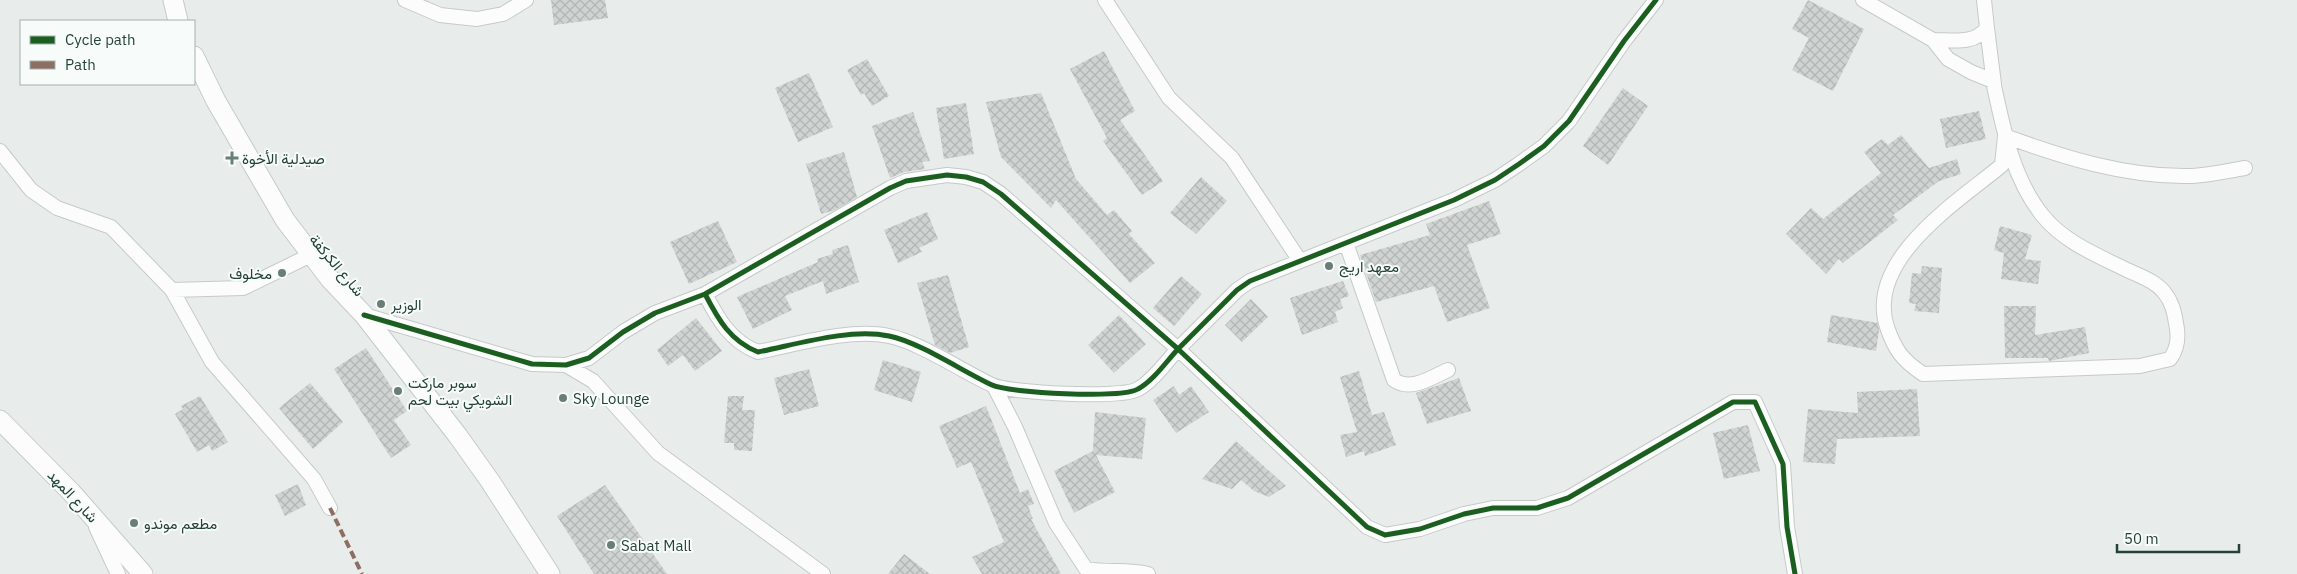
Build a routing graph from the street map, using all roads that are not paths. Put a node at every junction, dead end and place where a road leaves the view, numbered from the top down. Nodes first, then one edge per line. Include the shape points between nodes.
1 (173, 0) edge
2 (405, 0) edge
3 (526, 0) edge
4 (1105, 0) edge
5 (1656, 0) edge
6 (1863, 0) edge
7 (1984, 0) edge
8 (178, 20) edge
9 (1986, 28) junction
10 (1933, 40) junction
11 (195, 58) edge
12 (1994, 84) junction
13 (2004, 136) junction
14 (0, 151) edge
15 (2245, 168) dead end
16 (1346, 243) junction
17 (311, 254) junction
18 (1300, 261) junction
19 (172, 290) junction
20 (705, 294) junction
21 (364, 315) junction
22 (1178, 349) junction
23 (566, 365) junction
24 (1448, 370) dead end
25 (994, 386) junction
26 (0, 420) edge
27 (330, 508) dead end
28 (90, 514) junction
29 (118, 574) edge
30 (143, 574) edge
31 (550, 574) edge
32 (823, 574) edge
33 (1148, 574) edge
34 (1796, 574) edge

1 - 8 street
2 - 3 street via 440,15 477,19 503,14
4 - 18 street via 1169,98 1232,158
5 - 16 street via 1569,121 1544,146 1495,180
6 - 10 street
7 - 9 street
9 - 10 street via 1972,40
9 - 12 street
10 - 12 street via 1948,59
11 - 17 street, شارع الكركفة via 266,190
12 - 13 street
13 - 13 street via 2002,165 1921,232 1894,266 1884,299 1885,319 1893,344 1906,363 1923,374 2140,366 2170,359 2178,349 2177,329 2173,306 2163,291 2152,281 2086,249 2056,230 2041,214 2022,181
13 - 15 street via 2089,162 2135,172 2189,176
14 - 19 street via 31,190 57,208 111,227
16 - 18 street
16 - 24 street via 1394,380 1401,385 1412,385
17 - 19 street via 243,288
17 - 21 street, شارع الكركفة
18 - 22 street via 1250,281
19 - 27 street via 212,362 314,479
20 - 22 street via 890,188 923,177 966,177 984,182 1001,194
20 - 23 street via 655,313 589,358
20 - 25 street via 732,337 758,352 852,333 872,333 892,336
21 - 23 street via 532,364
21 - 31 street, شارع الكركفة via 474,458
22 - 25 street via 1143,386 1131,392 1084,394
22 - 34 street via 1367,527 1384,535 1420,529 1493,508 1537,508 1568,498 1734,402 1755,402 1783,464 1787,527
23 - 32 street via 592,381 658,452
25 - 33 street via 1047,503 1068,544 1086,569 1104,572 1130,570
26 - 28 street, شارع المهد
28 - 29 street
28 - 30 street, شارع المهد

